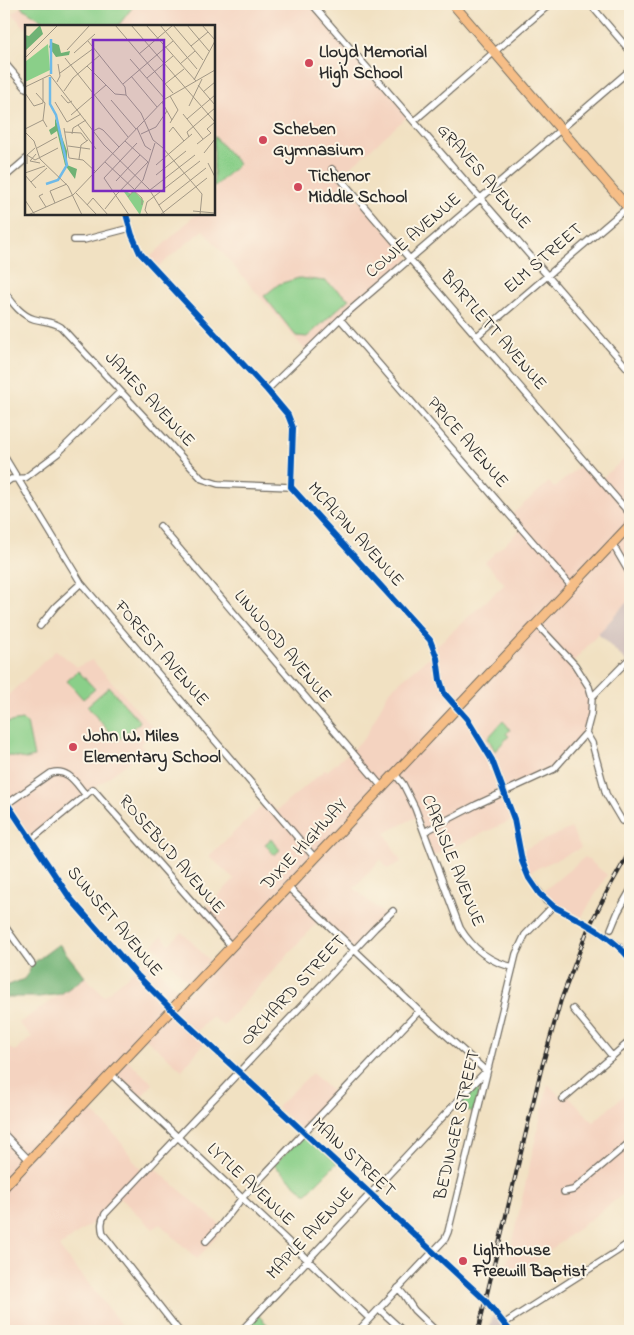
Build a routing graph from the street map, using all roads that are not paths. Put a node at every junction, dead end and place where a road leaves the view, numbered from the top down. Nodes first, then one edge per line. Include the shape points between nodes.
1 (312, 4) edge
2 (454, 4) edge
3 (550, 4) edge
4 (590, 4) edge
5 (630, 51) edge
6 (494, 52) junction
7 (4, 62) edge
8 (6, 70) edge
9 (630, 70) edge
10 (25, 87) edge
11 (414, 121) junction
12 (561, 130) junction
13 (25, 160) edge
14 (332, 169) dead end
15 (4, 178) edge
16 (481, 198) junction
17 (629, 207) edge
18 (126, 215) edge
19 (130, 228) junction
20 (74, 240) dead end
21 (410, 258) junction
22 (548, 276) junction
23 (4, 291) edge
24 (340, 319) junction
25 (477, 336) junction
26 (630, 371) edge
27 (267, 390) junction
28 (120, 392) junction
29 (4, 456) edge
30 (17, 478) junction
31 (4, 484) edge
32 (291, 487) junction
33 (630, 514) edge
34 (630, 525) edge
35 (160, 526) dead end
36 (612, 543) junction
37 (630, 574) edge
38 (81, 583) junction
39 (571, 586) junction
40 (536, 624) junction
41 (40, 626) dead end
42 (630, 658) edge
43 (592, 697) junction
44 (456, 708) junction
45 (586, 733) junction
46 (395, 774) junction
47 (382, 787) junction
48 (503, 794) junction
49 (86, 795) junction
50 (5, 802) edge
51 (622, 821) dead end
52 (424, 832) junction
53 (31, 840) junction
54 (316, 858) junction
55 (288, 887) junction
56 (630, 891) edge
57 (553, 906) junction
58 (393, 911) dead end
59 (4, 926) edge
60 (611, 930) dead end
61 (232, 947) junction
62 (354, 950) junction
63 (630, 959) edge
64 (32, 964) dead end
65 (512, 967) junction
66 (573, 1009) dead end
67 (172, 1010) junction
68 (419, 1011) junction
69 (630, 1041) edge
70 (612, 1056) junction
71 (239, 1071) junction
72 (486, 1071) junction
73 (111, 1074) junction
74 (563, 1099) dead end
75 (305, 1132) junction
76 (4, 1134) edge
77 (178, 1138) junction
78 (630, 1142) edge
79 (30, 1160) junction
80 (4, 1187) edge
81 (564, 1192) dead end
82 (370, 1194) junction
83 (242, 1198) junction
84 (206, 1241) dead end
85 (630, 1242) edge
86 (432, 1252) junction
87 (308, 1260) junction
88 (398, 1288) junction
89 (378, 1308) junction
90 (370, 1318) junction
91 (505, 1323) junction
92 (361, 1330) edge
93 (179, 1331) edge
94 (241, 1331) edge
95 (403, 1331) edge
96 (436, 1331) edge
97 (510, 1331) edge

1 - 11 street, GRAVES AVENUE
2 - 6 main road
3 - 6 street
4 - 5 street
6 - 11 street
6 - 12 main road
7 - 8 street
8 - 10 street
9 - 12 street, COWIE AVENUE
11 - 16 street, GRAVES AVENUE
12 - 16 street, COWIE AVENUE
12 - 17 main road
13 - 15 street
14 - 21 street, BARTLETT AVENUE
16 - 21 street, COWIE AVENUE
16 - 22 street, GRAVES AVENUE
17 - 22 street, ELM STREET
18 - 19 street, MCALPIN AVENUE
19 - 20 street
19 - 27 street, MCALPIN AVENUE via 140,253 150,265
21 - 24 street, COWIE AVENUE
21 - 25 street, BARTLETT AVENUE
22 - 25 street, ELM STREET
22 - 26 street, GRAVES AVENUE
23 - 28 street, JAMES AVENUE via 26,316 61,327
24 - 27 street, COWIE AVENUE
24 - 39 street, PRICE AVENUE
25 - 33 street, BARTLETT AVENUE
27 - 32 street, MCALPIN AVENUE via 291,420 293,428
28 - 30 street via 58,453 25,478
28 - 32 street, JAMES AVENUE via 207,482
29 - 30 street, FOREST AVENUE
30 - 31 street
30 - 38 street, FOREST AVENUE
32 - 44 street, MCALPIN AVENUE via 430,640 442,688
34 - 36 main road, DIXIE HIGHWAY
35 - 47 street, LINWOOD AVENUE
36 - 37 street
36 - 39 main road, DIXIE HIGHWAY
38 - 41 street
38 - 54 street, FOREST AVENUE
39 - 40 main road, DIXIE HIGHWAY
40 - 43 street via 580,671
40 - 44 main road, DIXIE HIGHWAY
42 - 43 street
43 - 45 street
44 - 46 main road, DIXIE HIGHWAY
44 - 48 street, MCALPIN AVENUE via 483,743
45 - 48 street via 554,769
45 - 51 street via 592,743 606,794
46 - 47 main road, DIXIE HIGHWAY
46 - 52 street, CARLISLE AVENUE via 403,784
47 - 54 main road, DIXIE HIGHWAY
48 - 52 street
48 - 57 street, MCALPIN AVENUE via 514,819 522,861 529,878
49 - 50 street via 69,775 60,771 51,773
49 - 53 street
49 - 61 street, ROSEBUD AVENUE via 93,789
50 - 53 street, SUNSET AVENUE
52 - 65 street, CARLISLE AVENUE via 465,936 485,956
53 - 67 street, SUNSET AVENUE via 70,898
54 - 55 main road, DIXIE HIGHWAY
55 - 61 main road, DIXIE HIGHWAY
55 - 62 street
56 - 60 street
57 - 63 street, MCALPIN AVENUE, bridge via 604,935
57 - 65 street, BEDINGER STREET via 525,935
58 - 62 street, ORCHARD STREET
59 - 64 street
61 - 67 main road, DIXIE HIGHWAY
62 - 68 street
62 - 71 street, ORCHARD STREET
65 - 72 street, BEDINGER STREET
66 - 70 street
67 - 71 street, MAIN STREET
67 - 73 main road, DIXIE HIGHWAY
68 - 72 street
68 - 75 street
69 - 70 street
70 - 74 street
71 - 75 street, MAIN STREET
71 - 77 street, ORCHARD STREET
72 - 82 street, MAPLE AVENUE
72 - 86 street, BEDINGER STREET via 448,1232
73 - 77 street, LYTLE AVENUE
73 - 79 main road, DIXIE HIGHWAY
75 - 82 street, MAIN STREET
75 - 83 street
76 - 79 street
77 - 83 street, LYTLE AVENUE
77 - 93 street, ORCHARD STREET via 105,1214 101,1228
78 - 81 street via 573,1190
79 - 80 main road, DIXIE HIGHWAY
82 - 86 street, MAIN STREET
82 - 87 street, MAPLE AVENUE
83 - 84 street
83 - 87 street, LYTLE AVENUE
85 - 91 street
86 - 88 street, BEDINGER STREET
86 - 91 street, MAIN STREET via 485,1300
87 - 90 street, LYTLE AVENUE
87 - 94 street, MAPLE AVENUE
88 - 89 street, BEDINGER STREET
88 - 96 street via 414,1310
89 - 90 street, BEDINGER STREET
89 - 95 street
90 - 92 street, BEDINGER STREET
91 - 97 street, MAIN STREET

